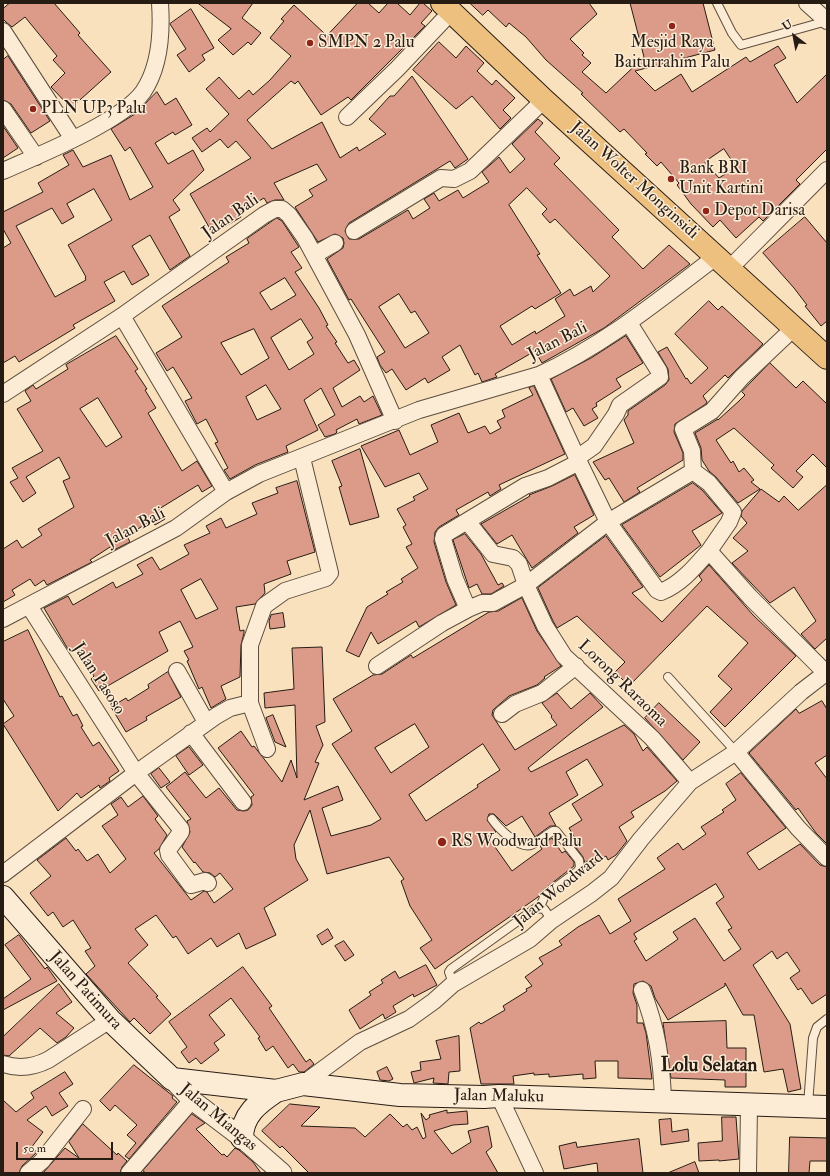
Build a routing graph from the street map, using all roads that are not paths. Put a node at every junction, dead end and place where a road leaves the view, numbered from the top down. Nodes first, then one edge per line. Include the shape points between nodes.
1 (160, 3) edge
2 (717, 3) edge
3 (807, 3) edge
4 (446, 8) edge
5 (827, 21) edge
6 (3, 31) edge
7 (544, 100) junction
8 (3, 109) edge
9 (347, 117) dead end
10 (73, 139) junction
11 (36, 157) junction
12 (827, 170) edge
13 (3, 171) edge
14 (354, 231) dead end
15 (335, 243) dead end
16 (314, 255) junction
17 (723, 262) junction
18 (122, 316) junction
19 (629, 323) junction
20 (795, 328) junction
21 (827, 358) edge
22 (540, 375) junction
23 (3, 394) edge
24 (396, 421) junction
25 (302, 458) junction
26 (578, 460) junction
27 (693, 471) junction
28 (226, 492) junction
29 (467, 521) junction
30 (608, 522) junction
31 (709, 551) junction
32 (526, 585) junction
33 (29, 606) junction
34 (468, 609) junction
35 (3, 619) edge
36 (377, 666) dead end
37 (576, 666) junction
38 (177, 671) dead end
39 (826, 676) edge
40 (668, 677) dead end
41 (250, 702) junction
42 (502, 714) dead end
43 (206, 722) junction
44 (192, 733) junction
45 (267, 750) dead end
46 (736, 752) junction
47 (136, 773) junction
48 (690, 782) junction
49 (243, 802) dead end
50 (492, 819) dead end
51 (827, 858) edge
52 (3, 874) edge
53 (208, 883) dead end
54 (3, 897) edge
55 (540, 907) junction
56 (552, 920) junction
57 (453, 984) junction
58 (642, 990) dead end
59 (827, 1019) edge
60 (110, 1020) junction
61 (3, 1064) edge
62 (172, 1079) junction
63 (303, 1084) junction
64 (276, 1090) junction
65 (499, 1096) junction
66 (192, 1100) junction
67 (663, 1102) junction
68 (750, 1106) junction
69 (818, 1107) edge
70 (83, 1109) dead end
71 (242, 1138) junction
72 (28, 1173) edge
73 (129, 1173) edge
74 (282, 1173) edge
75 (536, 1173) edge
76 (748, 1173) edge

1 - 10 street via 157,60 143,91 122,112
2 - 5 lane via 738,44 742,45
3 - 5 street
4 - 7 highway, Jalan Wolter Monginsidi
4 - 9 street via 397,69
6 - 10 street
7 - 14 street via 470,171 460,177 442,178
7 - 17 highway, Jalan Wolter Monginsidi
8 - 11 street
10 - 11 street
11 - 13 street
12 - 17 street, Jalan Bali
15 - 16 street
16 - 18 street, Jalan Bali via 289,215 282,209 275,209
16 - 24 street, Jalan Bali via 351,323
17 - 19 street, Jalan Bali
17 - 20 highway, Jalan Wolter Monginsidi
18 - 23 street, Jalan Bali
18 - 28 street
19 - 22 street, Jalan Bali
19 - 26 street via 659,371 660,377 620,405 594,446
20 - 21 highway, Jalan Wolter Monginsidi
20 - 27 street via 742,377 712,411 683,429 692,451
22 - 24 street, Jalan Bali via 419,410
22 - 26 street
24 - 25 street, Jalan Bali
25 - 28 street, Jalan Bali via 259,474
25 - 41 street via 330,573 326,578 285,591 264,606 250,645
26 - 29 street via 548,478 525,486
26 - 30 street
27 - 30 street
27 - 31 street via 708,483 733,512
28 - 33 street, Jalan Bali via 176,528
29 - 32 street, Lorong Raraoma via 493,554 516,560
29 - 34 street via 443,537 455,579
30 - 31 street via 661,592 695,568
30 - 32 street
31 - 39 street
32 - 34 street via 494,603 482,603
32 - 37 street, Lorong Raraoma via 545,626 564,656
33 - 35 street, Jalan Bali
33 - 47 street, Jalan Pasoso
34 - 36 street
37 - 42 street via 542,693 515,704
37 - 48 street, Lorong Raraoma via 652,738
38 - 43 street
39 - 46 street, Jalan Woodward via 801,692
40 - 46 lane
41 - 43 street via 230,708
41 - 45 street
43 - 44 street
44 - 47 street
44 - 49 street
46 - 48 street, Jalan Woodward
46 - 51 street via 798,828
47 - 52 street
47 - 53 street, Jalan Pasoso via 181,828 181,832 168,850 169,855 191,885 204,881
48 - 56 street, Jalan Woodward via 611,878
50 - 55 lane via 503,832 526,846 556,831 579,860 578,871 545,895
54 - 60 main road, Jalan Patimura
55 - 56 lane
55 - 57 lane via 451,969 449,972
56 - 57 street, Jalan Woodward via 530,939
57 - 63 street, Jalan Woodward via 409,1019 360,1042
58 - 67 street via 661,1056
59 - 69 lane via 817,1027 813,1038
60 - 61 street via 48,1060 38,1064 11,1067
60 - 62 main road, Jalan Patimura
62 - 64 main road, Jalan Maluku
62 - 66 street, Jalan Miangas
63 - 64 main road, Jalan Maluku
63 - 65 main road, Jalan Maluku via 400,1094
64 - 71 main road via 249,1113 242,1127
65 - 67 main road, Jalan Maluku
65 - 75 street
66 - 71 street, Jalan Miangas
66 - 73 street
67 - 68 main road, Jalan Maluku
68 - 69 main road, Jalan Maluku
68 - 76 street
70 - 72 street via 42,1160
71 - 74 street, Jalan Miangas

